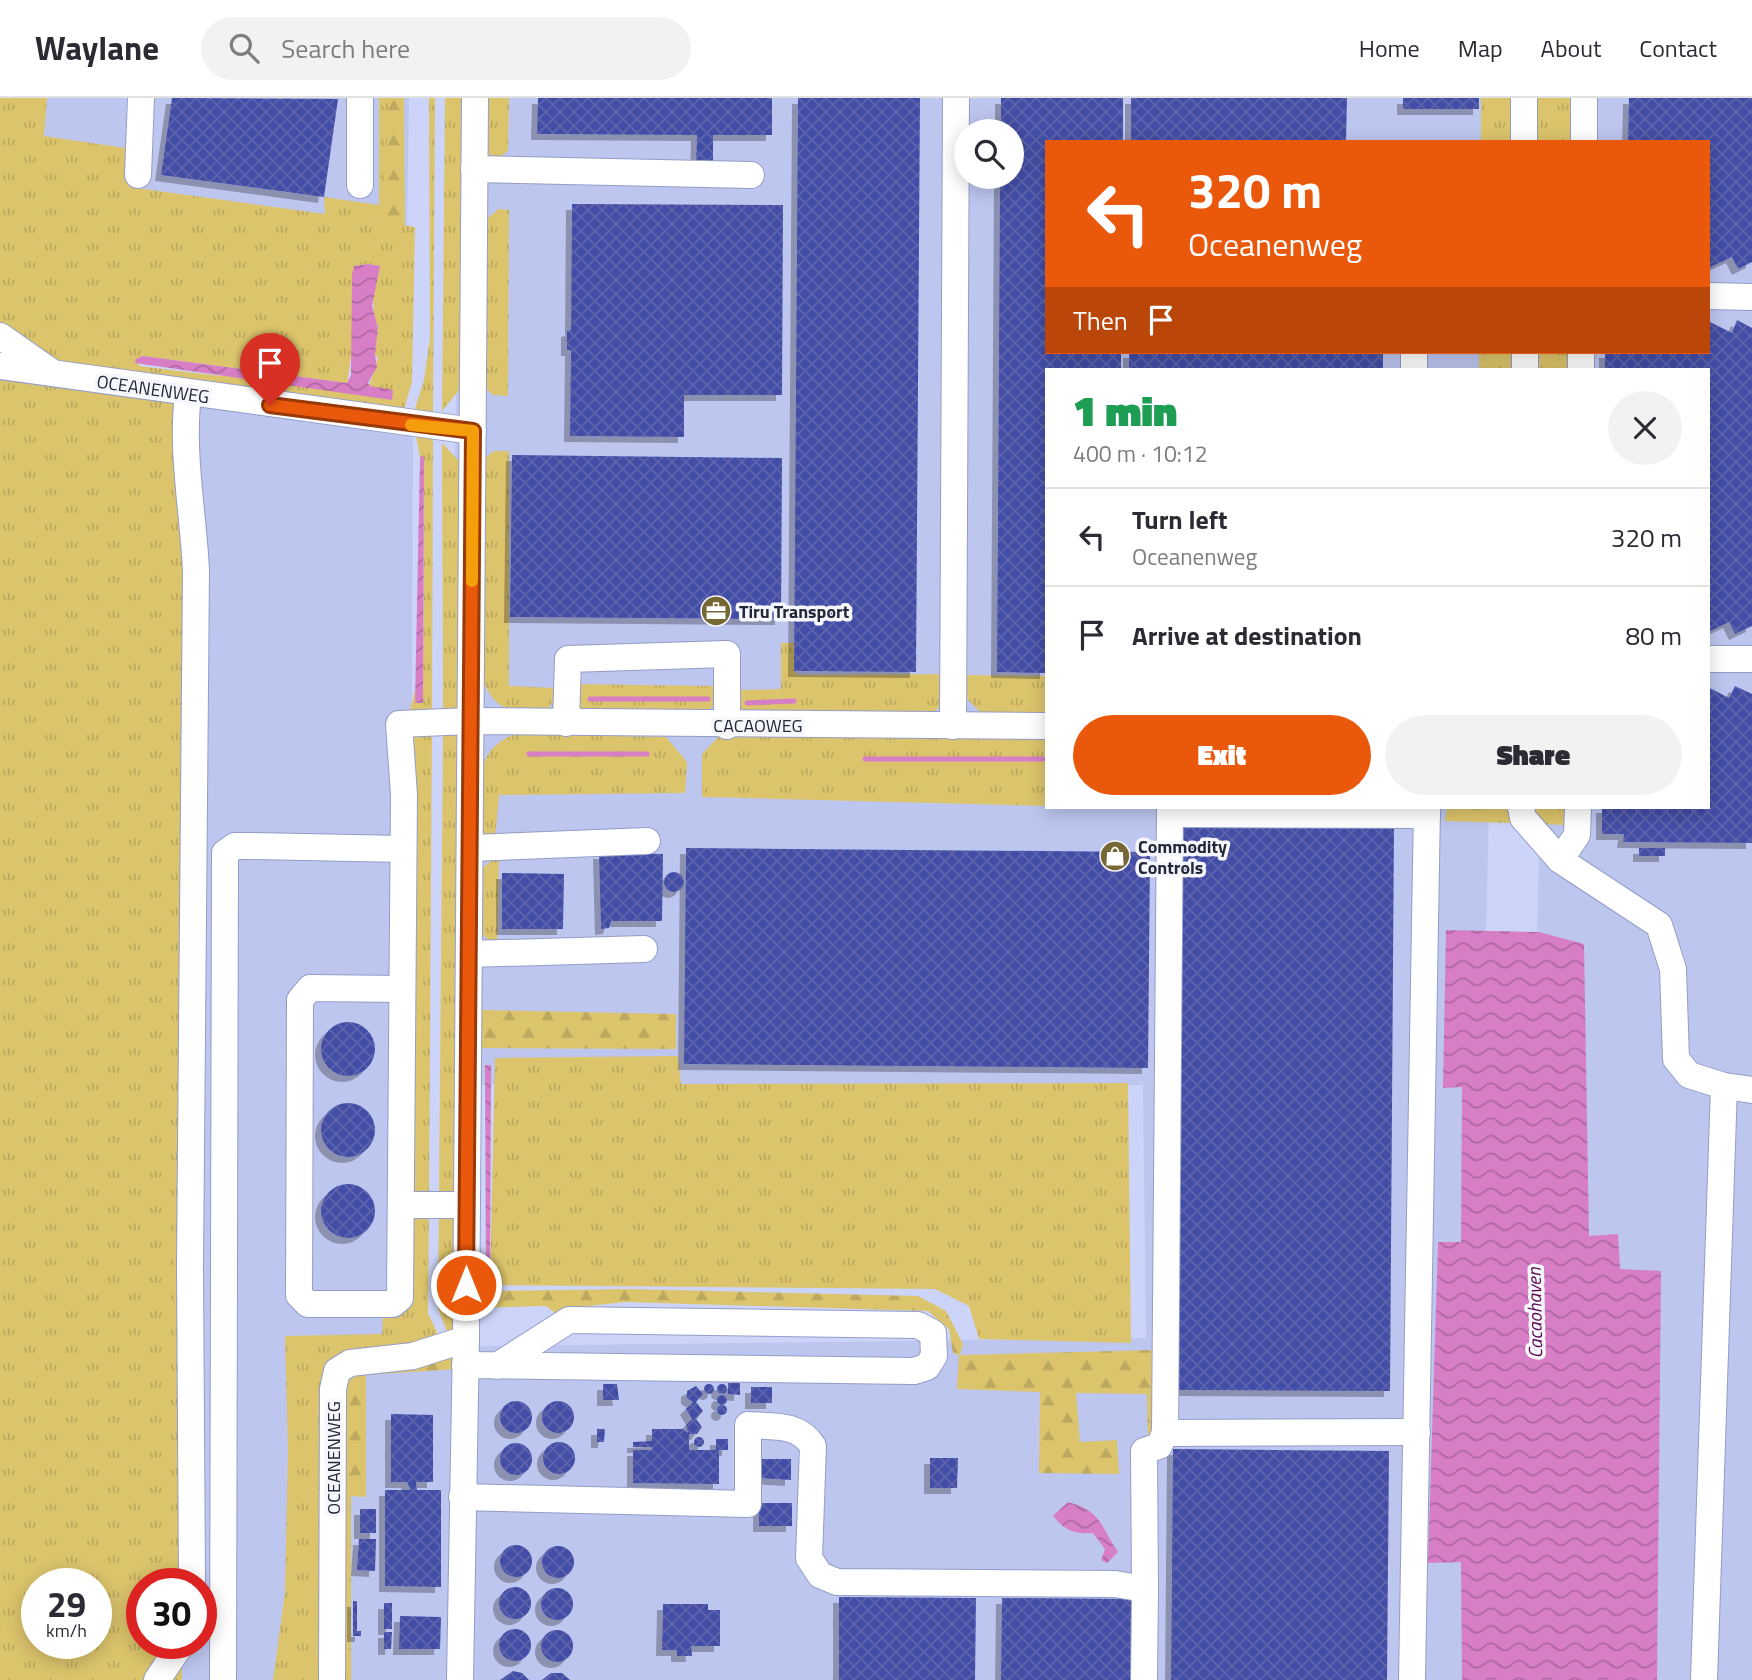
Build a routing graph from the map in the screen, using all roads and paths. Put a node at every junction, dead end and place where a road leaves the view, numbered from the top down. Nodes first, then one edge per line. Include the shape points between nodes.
1 (141, 98) edge
2 (360, 98) edge
3 (475, 98) edge
4 (956, 98) edge
5 (1524, 98) edge
6 (1584, 98) edge
7 (1524, 140) edge
8 (1584, 140) edge
9 (474, 169) junction
10 (138, 175) dead end
11 (751, 175) dead end
12 (360, 185) dead end
13 (1710, 296) edge
14 (1752, 297) edge
15 (0, 336) edge
16 (0, 366) edge
17 (52, 372) junction
18 (188, 394) junction
19 (473, 431) junction
20 (1710, 659) edge
21 (1752, 659) edge
22 (470, 721) junction
23 (566, 723) junction
24 (727, 726) junction
25 (953, 726) junction
26 (1045, 726) edge
27 (1521, 809) edge
28 (1578, 809) edge
29 (1170, 810) edge
30 (1427, 811) edge
31 (647, 841) dead end
32 (470, 848) junction
33 (403, 849) junction
34 (1560, 860) junction
35 (644, 949) dead end
36 (469, 954) junction
37 (402, 989) junction
38 (1724, 1086) junction
39 (1752, 1090) edge
40 (401, 1205) junction
41 (466, 1205) junction
42 (466, 1339) junction
43 (465, 1365) junction
44 (497, 1366) junction
45 (1416, 1432) junction
46 (1165, 1433) junction
47 (462, 1497) junction
48 (192, 1568) edge
49 (1145, 1589) junction
50 (171, 1659) edge
51 (157, 1680) edge
52 (223, 1680) edge
53 (332, 1680) edge
54 (460, 1680) edge
55 (1144, 1680) edge
56 (1412, 1680) edge
57 (1704, 1680) edge

1 - 10 street
2 - 12 street
3 - 9 street
4 - 25 street
5 - 7 street
6 - 8 street
9 - 11 street
9 - 19 street
13 - 14 street
15 - 17 street
16 - 17 street, OCEANENWEG
17 - 18 street, OCEANENWEG
18 - 19 street, OCEANENWEG
18 - 48 street via 183,430 196,570
19 - 22 street
20 - 21 street
22 - 23 street, CACAOWEG
22 - 32 street
22 - 33 street, CACAOWEG via 399,724
23 - 24 street, CACAOWEG
23 - 24 street via 568,659 727,654
24 - 25 street, CACAOWEG
25 - 26 street, CACAOWEG
27 - 34 street via 1523,818
28 - 34 street via 1577,835
29 - 30 street
29 - 46 street
30 - 45 street
31 - 32 street
32 - 36 street
33 - 37 street
33 - 52 street via 235,846 225,853
34 - 38 street via 1659,925 1673,969 1676,1059 1689,1075
35 - 36 street
36 - 41 street
37 - 40 street
37 - 40 street via 310,988 300,1000 299,1295 309,1304 393,1304 400,1298
38 - 39 street
38 - 57 street
40 - 41 street
41 - 42 street
42 - 43 street
42 - 53 street, OCEANENWEG via 413,1356 350,1363 337,1371 333,1389
43 - 44 street
43 - 47 street
44 - 44 street via 914,1371 927,1367 936,1345 933,1333 918,1325 569,1320
45 - 46 street
45 - 56 street
46 - 49 street via 1159,1446 1144,1451
47 - 49 street via 748,1504 748,1425 793,1428 813,1446 809,1558 820,1575 837,1582 1115,1584
47 - 54 street
49 - 55 street
50 - 51 street

